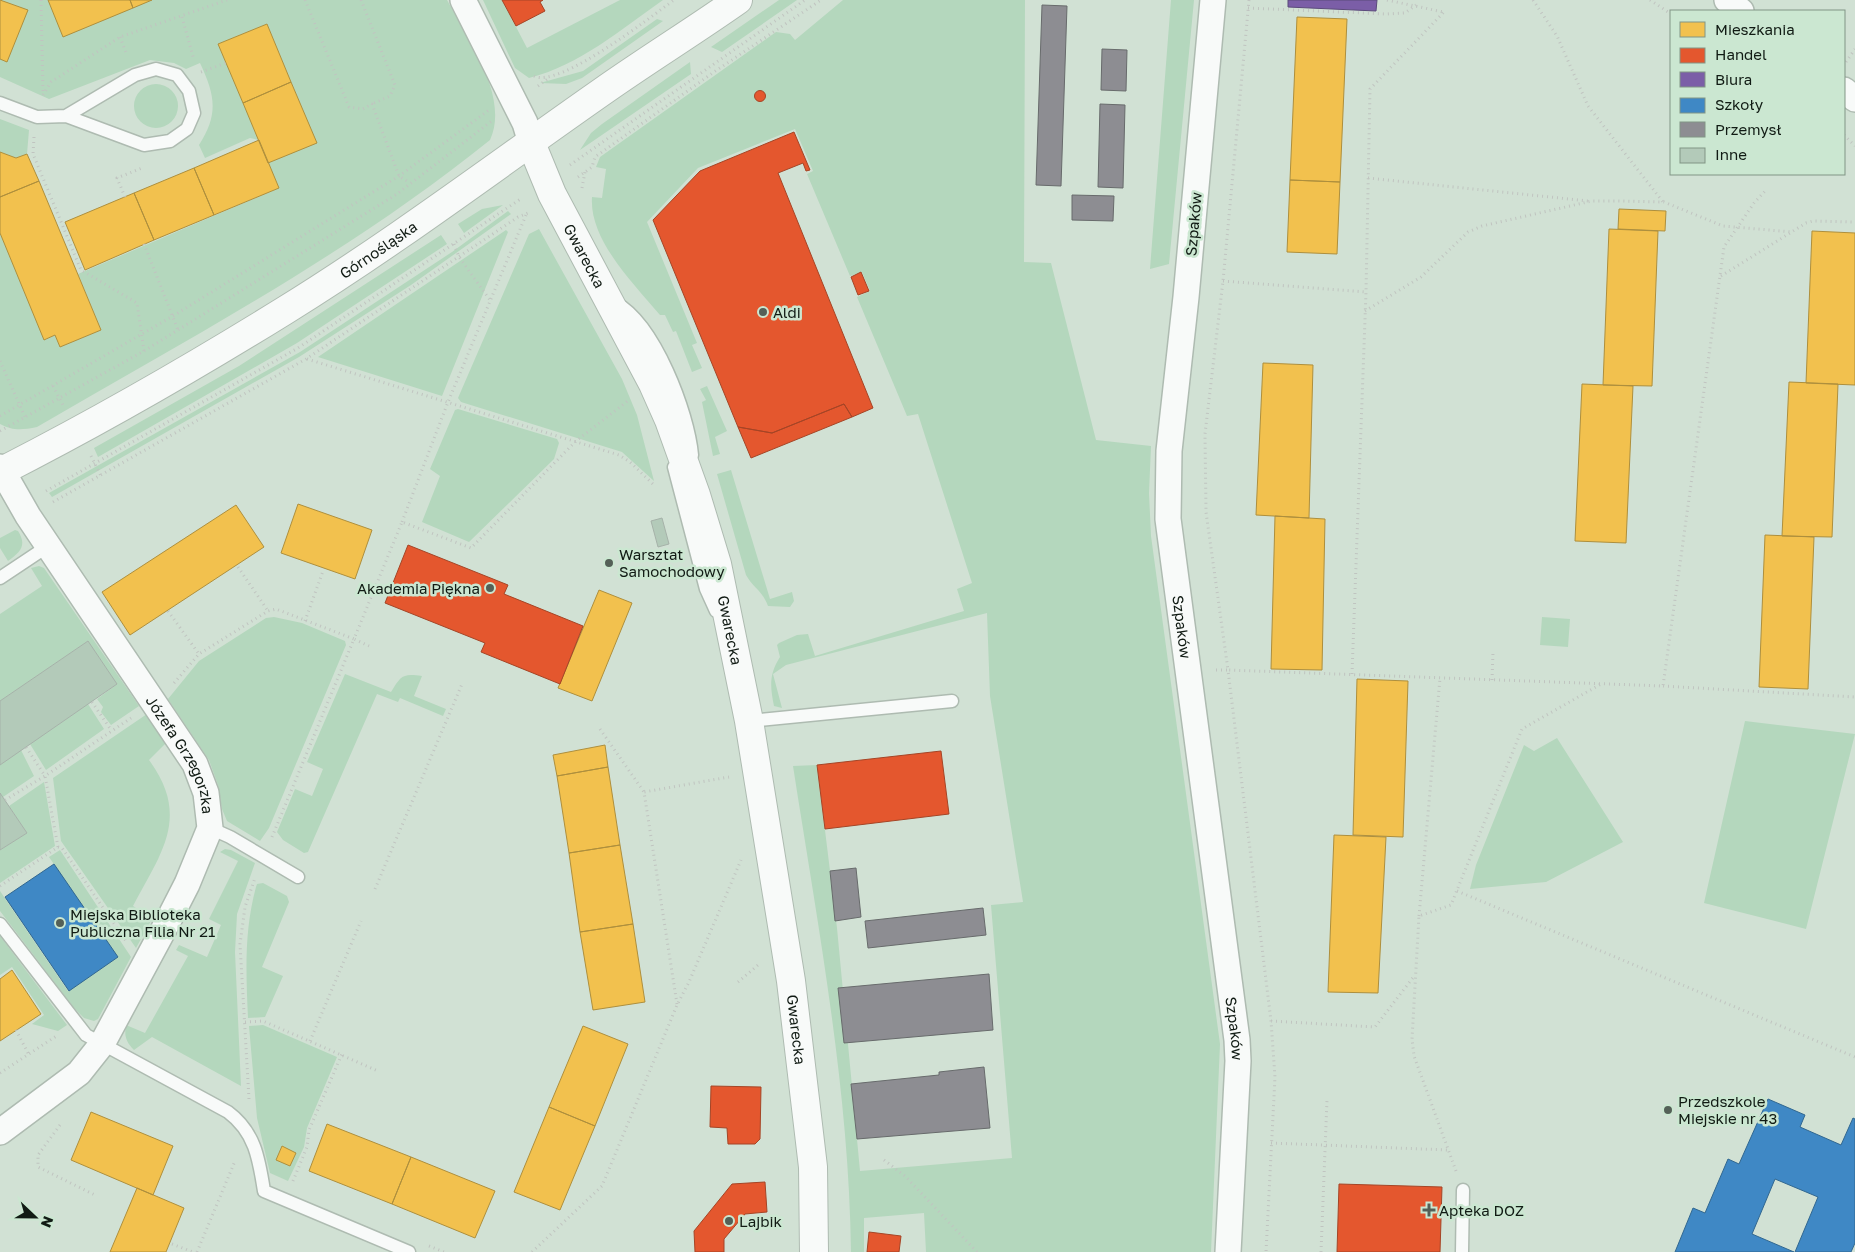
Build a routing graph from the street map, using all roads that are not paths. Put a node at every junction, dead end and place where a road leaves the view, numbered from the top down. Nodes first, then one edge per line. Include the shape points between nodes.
1 (463, 0) edge
2 (738, 0) edge
3 (1212, 0) edge
4 (1727, 0) edge
5 (1740, 10) edge
6 (1845, 91) edge
7 (1855, 99) edge
8 (0, 103) edge
9 (66, 116) junction
10 (531, 143) junction
11 (606, 298) junction
12 (669, 420) junction
13 (1, 470) edge
14 (696, 495) junction
15 (48, 546) junction
16 (0, 578) edge
17 (732, 630) junction
18 (952, 701) dead end
19 (749, 722) junction
20 (210, 828) junction
21 (298, 877) dead end
22 (0, 924) edge
23 (102, 1044) junction
24 (0, 1132) edge
25 (1463, 1190) road end
26 (409, 1252) edge
27 (814, 1252) edge
28 (1228, 1252) edge
29 (1462, 1252) edge

1 - 10 street, Gwarecka
2 - 10 street, Górnośląska
3 - 28 street, Szpaków via 1169,451 1168,518 1237,1040
4 - 5 street
6 - 7 street
8 - 9 lane via 37,117
9 - 9 lane via 144,145 170,141 187,129 194,113 189,91 176,75 156,68 135,75
10 - 11 street, Gwarecka via 549,188
10 - 13 street, Górnośląska via 284,311 102,418
11 - 12 street, Gwarecka
11 - 14 lane via 628,310 646,330 684,410 691,440
12 - 14 street, Gwarecka
12 - 17 lane via 678,488 706,589 718,616
13 - 15 street, Józefa Grzegorzka
14 - 17 street, Gwarecka via 717,564
15 - 16 lane
15 - 20 street, Józefa Grzegorzka via 195,764 206,793
17 - 19 street, Gwarecka
18 - 19 lane
19 - 27 street, Gwarecka via 803,1071 813,1167
20 - 21 lane
20 - 23 street, Józefa Grzegorzka via 187,884
22 - 23 lane via 75,1023 86,1035
23 - 24 street, Józefa Grzegorzka via 79,1073
23 - 26 lane via 242,1122 251,1137 264,1192
25 - 29 lane

